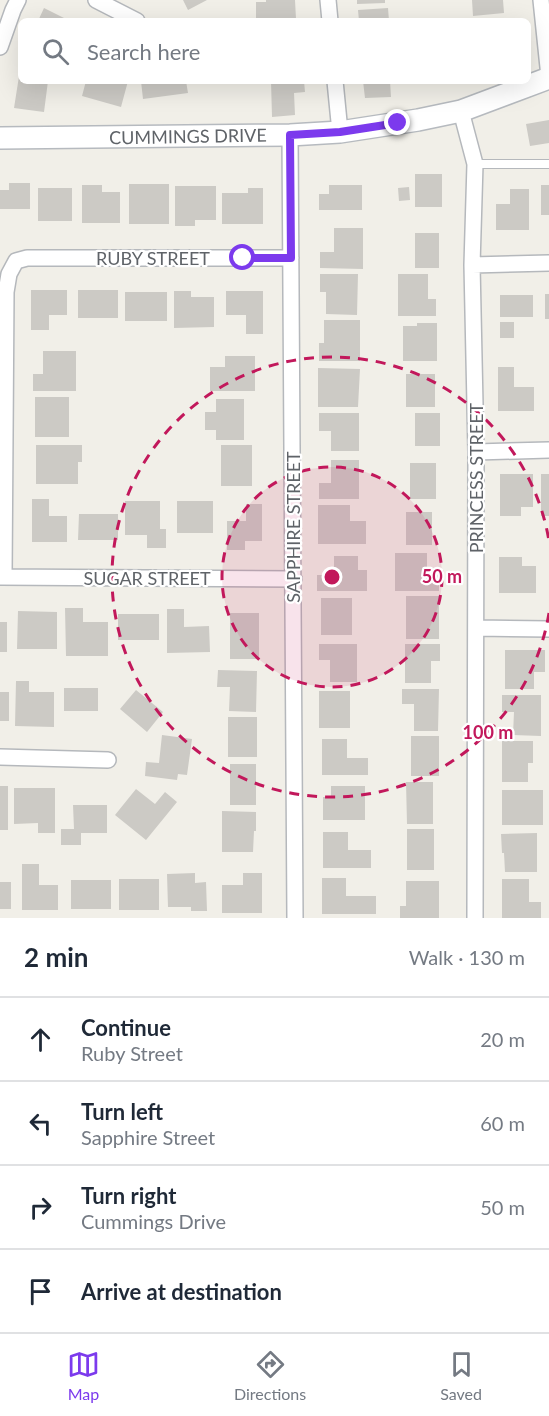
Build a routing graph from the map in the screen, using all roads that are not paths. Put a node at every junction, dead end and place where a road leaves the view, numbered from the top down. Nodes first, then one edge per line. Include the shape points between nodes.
1 (18, 0) edge
2 (96, 0) edge
3 (328, 0) edge
4 (541, 0) edge
5 (130, 18) edge
6 (330, 18) edge
7 (0, 47) edge
8 (549, 78) edge
9 (335, 84) edge
10 (461, 111) junction
11 (340, 132) junction
12 (290, 135) junction
13 (0, 138) edge
14 (549, 164) edge
15 (475, 165) junction
16 (291, 258) junction
17 (549, 263) edge
18 (472, 265) junction
19 (549, 450) edge
20 (476, 452) junction
21 (2, 577) edge
22 (294, 579) junction
23 (476, 628) junction
24 (549, 628) edge
25 (0, 757) edge
26 (108, 760) dead end
27 (295, 918) edge
28 (475, 918) edge

1 - 7 street
2 - 5 street
3 - 6 street
4 - 8 street
8 - 10 street, CUMMINGS DRIVE
9 - 11 street
10 - 11 street, CUMMINGS DRIVE
10 - 15 street, PRINCESS STREET
11 - 12 street, CUMMINGS DRIVE
12 - 13 street, CUMMINGS DRIVE
12 - 16 street, SAPPHIRE STREET
14 - 15 lane
15 - 18 street, PRINCESS STREET
16 - 21 street, RUBY STREET via 16,261 6,292
16 - 22 street, SAPPHIRE STREET
17 - 18 street
18 - 20 street, PRINCESS STREET
19 - 20 street
20 - 23 street, PRINCESS STREET
21 - 22 street, SUGAR STREET
22 - 27 street, SAPPHIRE STREET
23 - 24 street
23 - 28 street, PRINCESS STREET
25 - 26 street

